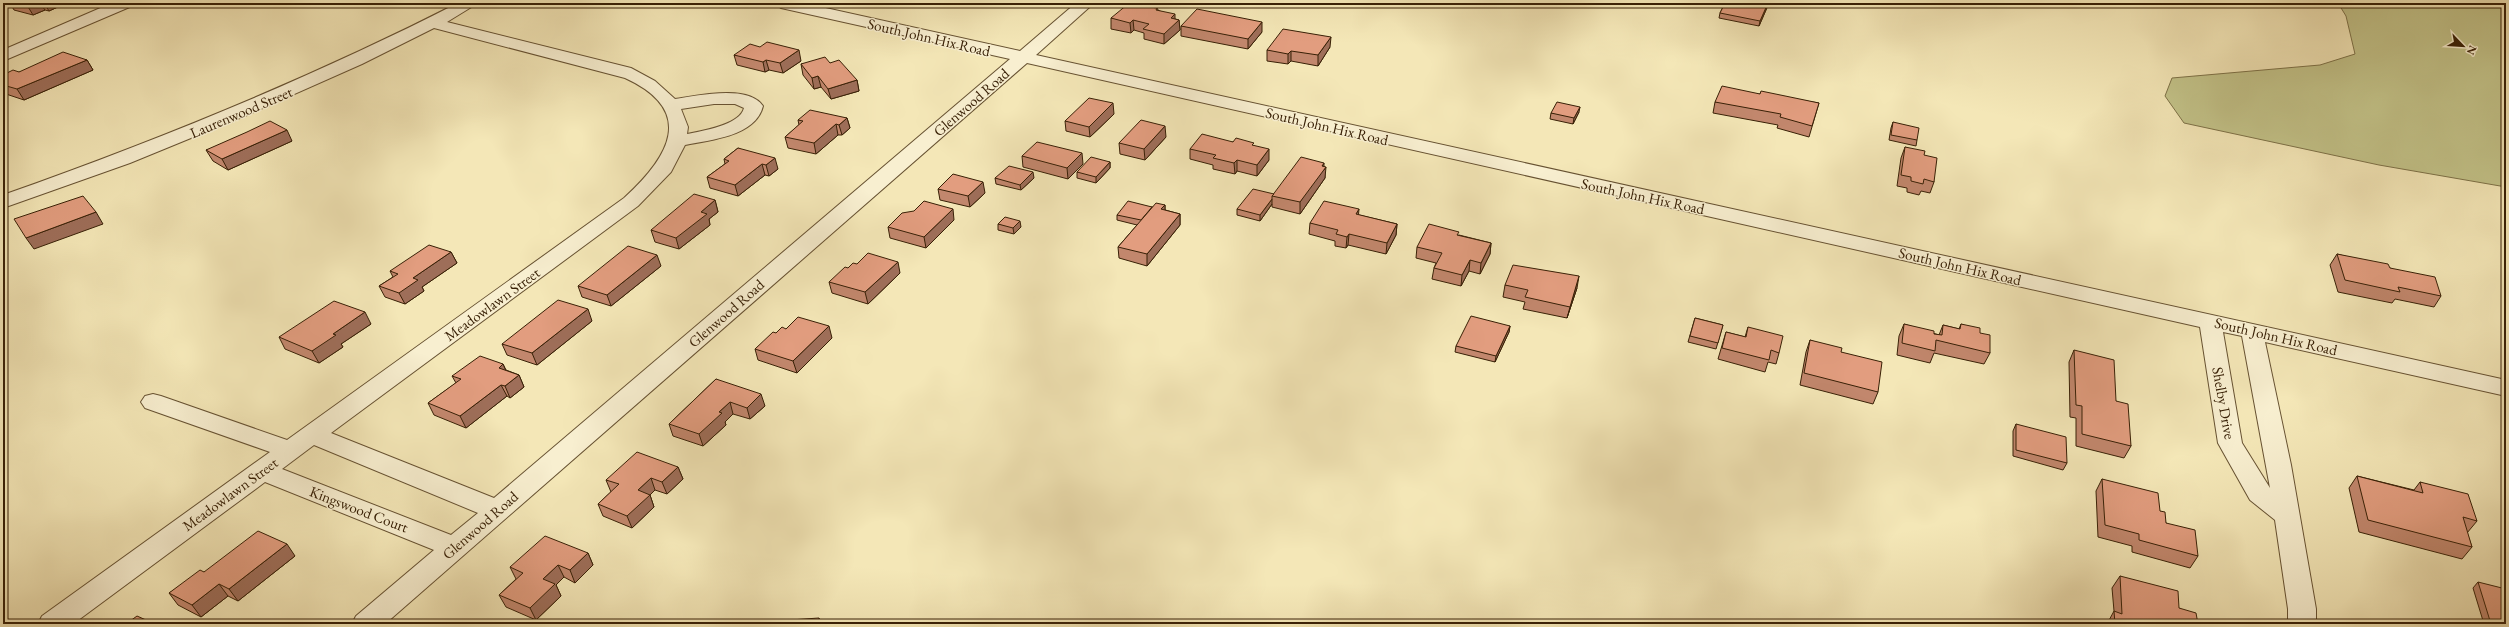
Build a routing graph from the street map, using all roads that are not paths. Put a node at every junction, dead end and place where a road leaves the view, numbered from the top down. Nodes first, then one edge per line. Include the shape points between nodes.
1 (126, 3) edge
2 (470, 3) edge
3 (780, 3) edge
4 (1086, 3) edge
5 (433, 23) junction
6 (3, 56) edge
7 (1021, 58) junction
8 (672, 105) junction
9 (678, 141) junction
10 (3, 202) edge
11 (2210, 322) junction
12 (2252, 331) junction
13 (2506, 388) edge
14 (153, 402) dead end
15 (312, 434) junction
16 (290, 450) junction
17 (262, 471) junction
18 (497, 510) junction
19 (2285, 514) junction
20 (455, 547) junction
21 (52, 624) edge
22 (366, 624) edge
23 (2302, 624) edge

1 - 6 street
2 - 5 street, Laurenwood Street
3 - 7 street, South John Hix Road
4 - 7 street, Glenwood Road
5 - 8 street, Meadowlawn Street via 626,73 646,82
5 - 10 street, Laurenwood Street via 333,72 213,125
7 - 11 street, South John Hix Road
7 - 18 street, Glenwood Road
8 - 9 street, Meadowlawn Street via 679,122
8 - 9 street via 726,98 754,106 750,119 742,123
9 - 15 street, Meadowlawn Street via 670,160 654,181 631,202
11 - 12 street, South John Hix Road
11 - 19 street, Shelby Drive via 2230,443 2259,493
12 - 13 street, South John Hix Road
12 - 19 street via 2279,465
14 - 16 street
15 - 16 street, Meadowlawn Street
15 - 18 street
16 - 17 street, Meadowlawn Street
17 - 20 street, Kingswood Court
17 - 21 street, Meadowlawn Street
18 - 20 street, Glenwood Road
19 - 23 street via 2302,609
20 - 22 street, Glenwood Road

